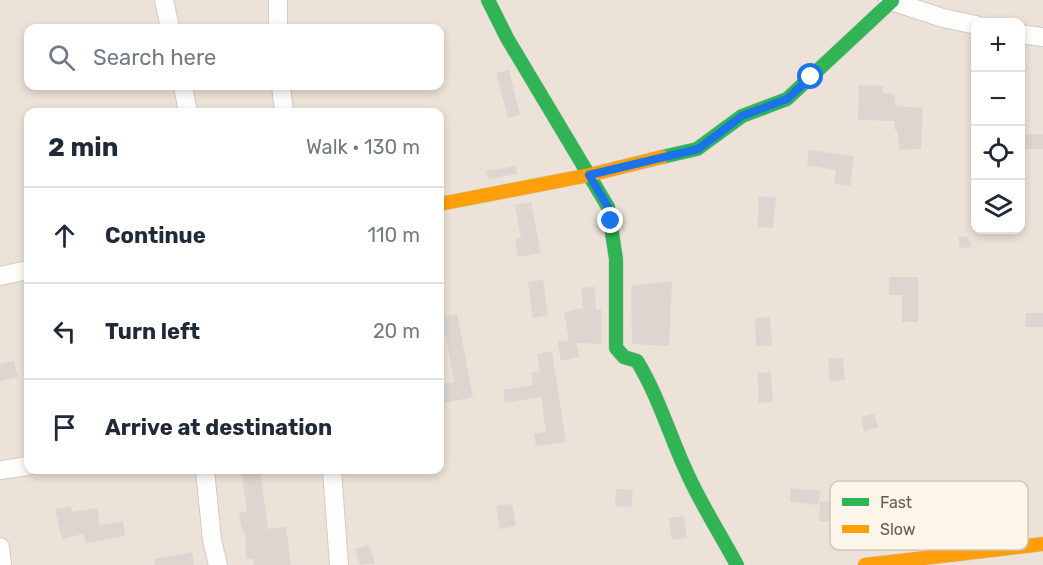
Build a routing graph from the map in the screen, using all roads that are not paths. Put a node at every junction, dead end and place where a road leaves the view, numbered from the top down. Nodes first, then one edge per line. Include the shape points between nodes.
1 (164, 0) edge
2 (278, 0) edge
3 (488, 0) edge
4 (890, 1) edge
5 (169, 24) edge
6 (278, 24) edge
7 (971, 24) edge
8 (1025, 35) edge
9 (1043, 37) edge
10 (184, 90) edge
11 (281, 90) edge
12 (187, 108) edge
13 (284, 108) edge
14 (589, 175) junction
15 (444, 203) edge
16 (24, 271) edge
17 (0, 276) edge
18 (24, 467) edge
19 (0, 470) edge
20 (205, 474) edge
21 (332, 474) edge
22 (1043, 544) edge
23 (1028, 546) edge
24 (0, 547) edge
25 (992, 550) edge
26 (2, 565) edge
27 (218, 565) edge
28 (339, 565) edge
29 (737, 565) edge
30 (865, 565) edge

1 - 5 street
2 - 6 street
3 - 14 street
4 - 7 street
4 - 14 street via 787,99 742,116 698,149
8 - 9 street
10 - 12 street
11 - 13 street
14 - 15 street
14 - 29 street via 608,207 611,221 616,348 624,357 637,361 652,386 679,457
16 - 17 street
18 - 19 street
20 - 27 street
21 - 28 street
22 - 23 street
24 - 26 street
25 - 30 street

